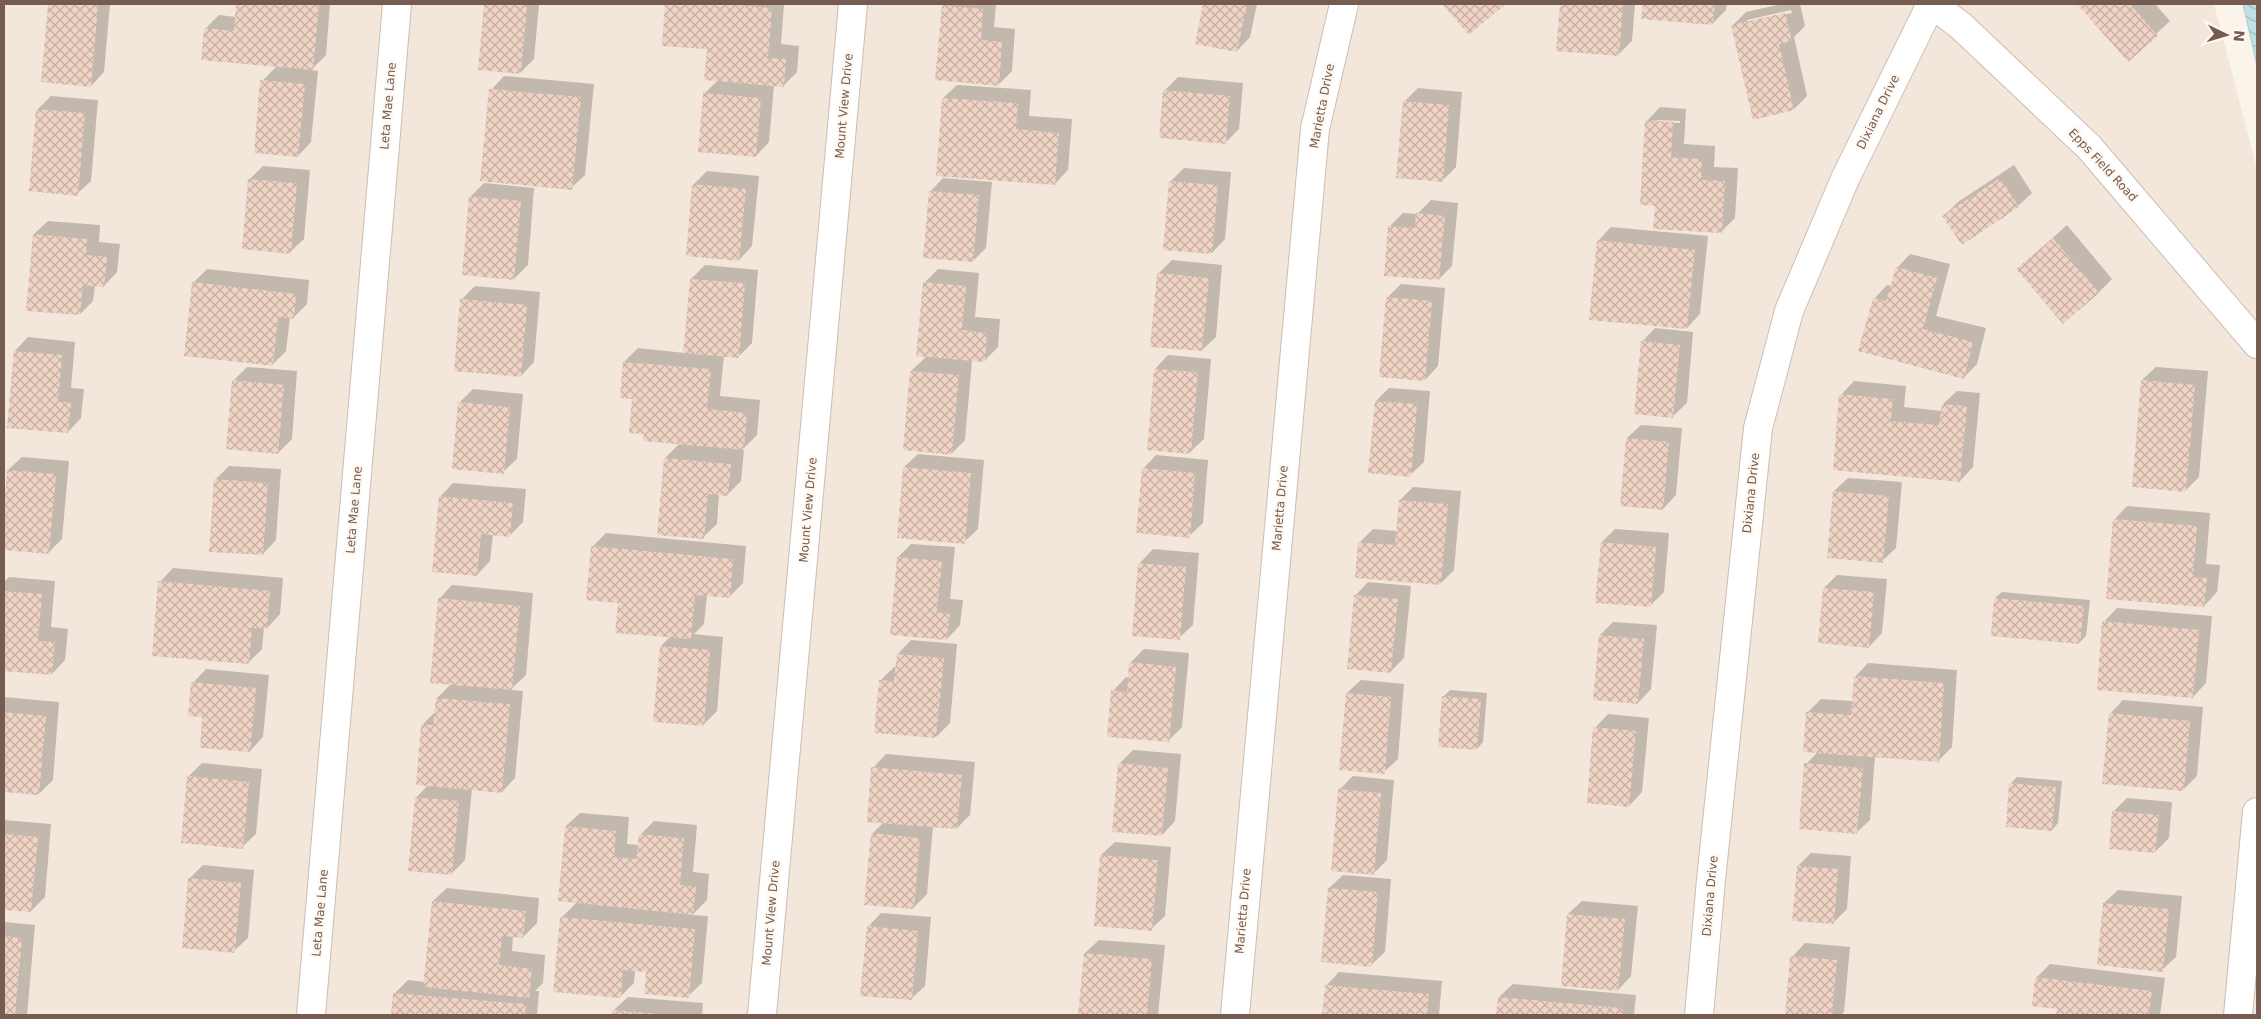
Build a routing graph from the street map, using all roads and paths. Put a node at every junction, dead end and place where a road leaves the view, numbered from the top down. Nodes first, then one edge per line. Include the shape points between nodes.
1 (397, 4) edge
2 (853, 4) edge
3 (1344, 4) edge
4 (1931, 4) edge
5 (2257, 344) edge
6 (2257, 812) edge
7 (311, 1015) edge
8 (762, 1015) edge
9 (1235, 1015) edge
10 (1699, 1015) edge
11 (2238, 1015) edge

1 - 7 street, Leta Mae Lane
2 - 8 street, Mount View Drive
3 - 9 street, Marietta Drive via 1315,129
4 - 5 street, Epps Field Road via 1961,26 2089,147
4 - 10 street, Dixiana Drive via 1845,179 1789,311 1758,428
6 - 11 street

